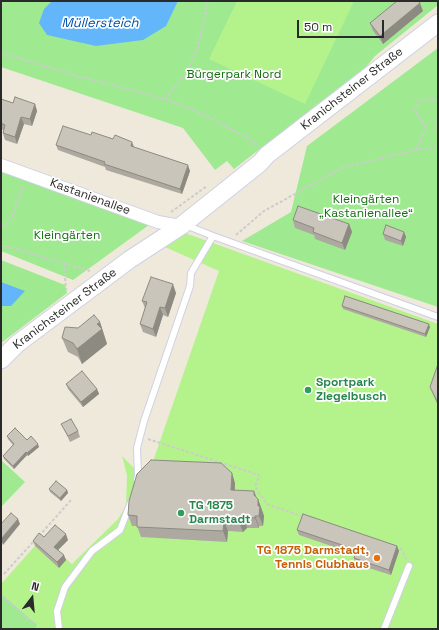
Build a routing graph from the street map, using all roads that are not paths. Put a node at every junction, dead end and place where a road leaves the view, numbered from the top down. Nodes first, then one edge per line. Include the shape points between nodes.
1 (438, 23) edge
2 (1, 165) edge
3 (174, 224) junction
4 (213, 236) junction
5 (438, 317) edge
6 (1, 360) edge
7 (136, 483) edge
8 (132, 498) edge
9 (410, 566) road end
10 (59, 629) edge
11 (384, 629) edge

1 - 3 main road, Kranichsteiner Straße via 260,163
2 - 3 street, Kastanienallee via 158,222
3 - 4 lane via 188,226
3 - 6 main road, Kranichsteiner Straße via 17,344
4 - 5 lane
4 - 7 lane via 190,273 190,286 140,436
8 - 10 lane via 120,530 92,551 65,587 57,611
9 - 11 lane

